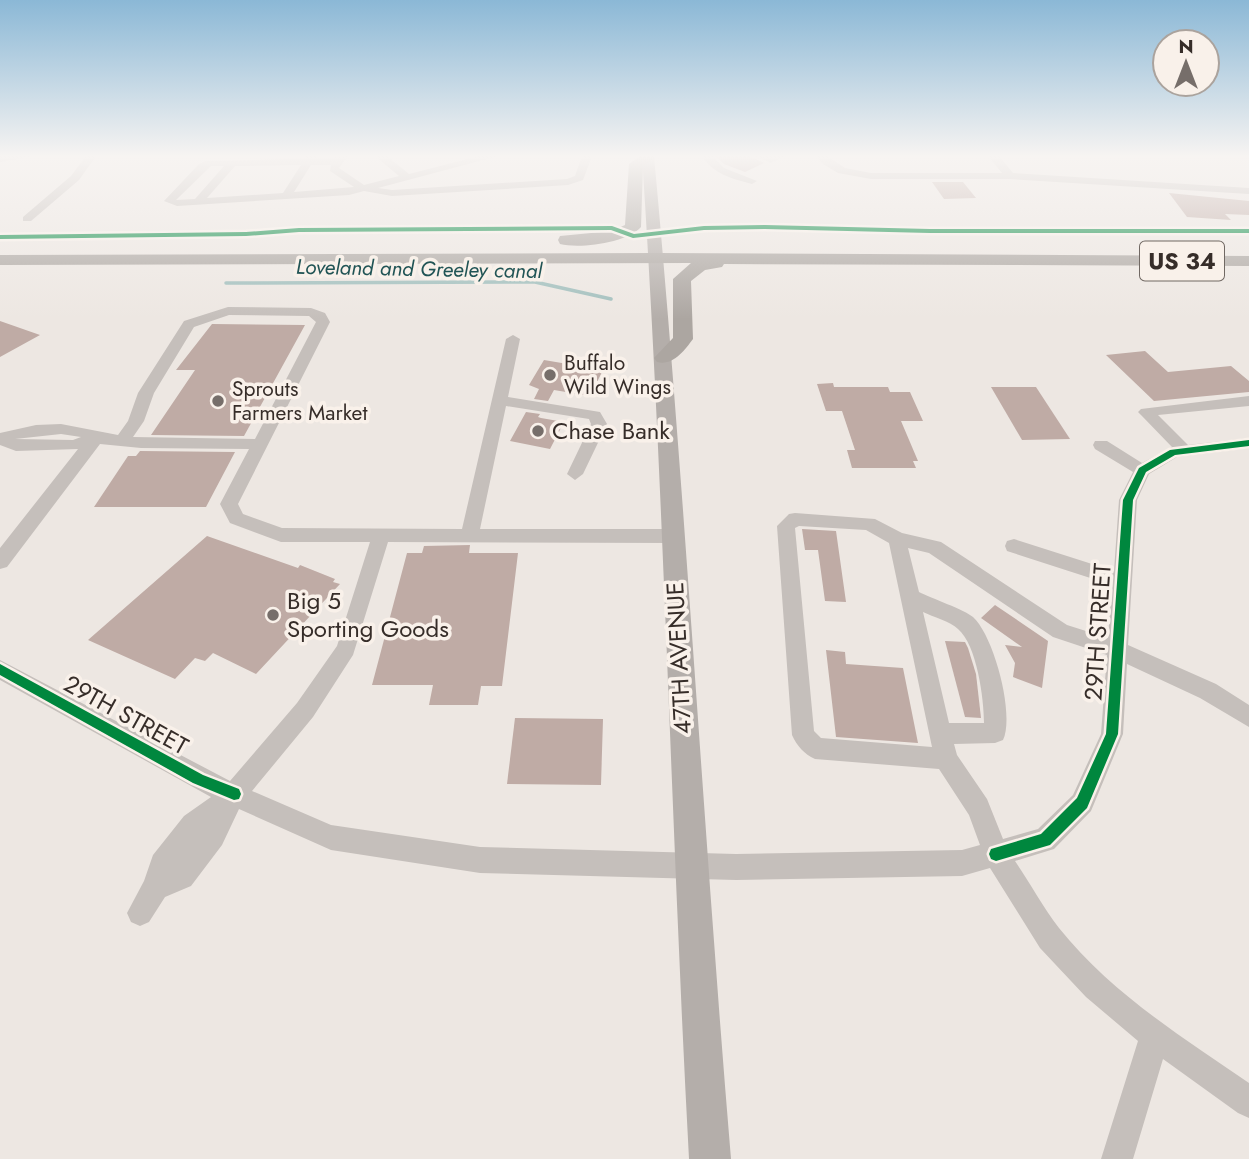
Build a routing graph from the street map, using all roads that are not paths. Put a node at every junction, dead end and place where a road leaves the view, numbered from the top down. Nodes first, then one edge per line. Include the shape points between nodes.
1 (37, 210) edge
2 (635, 210) edge
3 (653, 210) edge
4 (27, 219) dead end
5 (434, 244) junction
6 (0, 246) edge
7 (1249, 246) edge
8 (656, 251) junction
9 (828, 259) junction
10 (0, 260) edge
11 (1249, 261) edge
12 (513, 339) dead end
13 (664, 358) junction
14 (500, 400) junction
15 (1249, 401) edge
16 (0, 438) edge
17 (96, 438) junction
18 (124, 439) junction
19 (1249, 443) edge
20 (260, 444) junction
21 (1101, 445) dead end
22 (1185, 451) junction
23 (1142, 470) junction
24 (575, 474) dead end
25 (381, 535) junction
26 (470, 535) junction
27 (673, 536) junction
28 (897, 539) junction
29 (1014, 546) dead end
30 (0, 562) edge
31 (1122, 581) junction
32 (910, 597) junction
33 (1118, 650) junction
34 (0, 669) edge
35 (1249, 717) edge
36 (940, 734) junction
37 (946, 759) junction
38 (234, 794) junction
39 (996, 853) junction
40 (690, 866) junction
41 (140, 913) dead end
42 (1155, 1036) junction
43 (1249, 1102) edge
44 (710, 1159) edge
45 (1117, 1159) edge

1 - 4 street
2 - 5 highway via 635,223 626,233 588,240
3 - 8 main road, 47TH AVENUE
5 - 6 highway, US 34
5 - 8 highway, US 34
7 - 8 highway, US 34
8 - 9 highway, US 34
8 - 10 highway, US 34
8 - 13 main road, 47TH AVENUE
9 - 11 highway, US 34
9 - 13 highway via 710,263 688,273 682,279 683,339
12 - 14 lane
13 - 27 main road, 47TH AVENUE
14 - 24 lane via 595,415 599,424
14 - 26 lane
15 - 22 street via 1146,412
16 - 17 street via 16,446 74,445
17 - 18 street
17 - 30 street
18 - 20 street
18 - 20 street via 189,324 228,311 311,312 323,322
19 - 22 street
20 - 25 street via 229,504 236,518 281,535
21 - 23 street
22 - 23 street via 1173,452
23 - 31 street, 29TH STREET via 1128,500
25 - 26 street
25 - 38 street via 338,664
26 - 27 street
27 - 40 main road, 47TH AVENUE
28 - 32 street
28 - 33 street via 934,547 1060,631
28 - 37 street via 869,524 795,519 786,526 803,735 815,748
29 - 31 street
31 - 33 street, 29TH STREET
32 - 36 street
32 - 36 street via 966,623 986,660 995,703 995,733
33 - 35 street via 1208,691
33 - 39 street, 29TH STREET via 1112,734 1082,803 1045,840
34 - 38 street, 29TH STREET via 198,779
36 - 37 street
37 - 39 street via 978,808
38 - 40 street, 29TH STREET via 331,837 387,846 480,860
38 - 41 street via 213,836 181,877 156,887
39 - 40 street, 29TH STREET via 962,863
39 - 42 street via 1050,938 1096,988
40 - 44 main road, 47TH AVENUE
42 - 43 street
42 - 45 street

